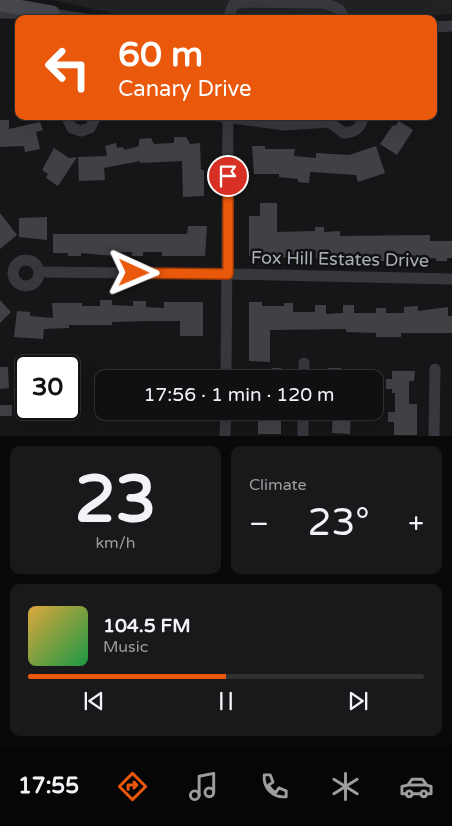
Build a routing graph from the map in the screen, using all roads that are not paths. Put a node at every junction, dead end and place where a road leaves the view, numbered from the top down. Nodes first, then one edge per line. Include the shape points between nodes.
1 (0, 4) edge
2 (0, 13) edge
3 (52, 13) junction
4 (63, 15) edge
5 (229, 15) edge
6 (343, 15) edge
7 (452, 26) edge
8 (437, 27) edge
9 (68, 120) edge
10 (94, 120) edge
11 (225, 120) edge
12 (247, 120) edge
13 (323, 120) edge
14 (332, 120) edge
15 (362, 120) edge
16 (39, 272) dead end
17 (228, 274) junction
18 (452, 279) edge
19 (304, 363) dead end
20 (435, 369) dead end
21 (226, 370) edge
22 (304, 370) edge
23 (226, 420) edge
24 (304, 420) edge
25 (225, 436) edge
26 (303, 436) edge
27 (434, 436) edge

1 - 3 main road
2 - 3 street
3 - 4 street
5 - 6 street via 233,5 243,2 324,3 339,9
7 - 8 street
9 - 10 street via 72,128 81,131 90,128
11 - 17 street
12 - 13 street via 284,125
14 - 15 street via 337,129 351,132 359,128
16 - 17 street, Fox Hill Estates Drive
17 - 18 street, Fox Hill Estates Drive
17 - 21 street
19 - 22 street
20 - 27 street
23 - 25 street
24 - 26 street

